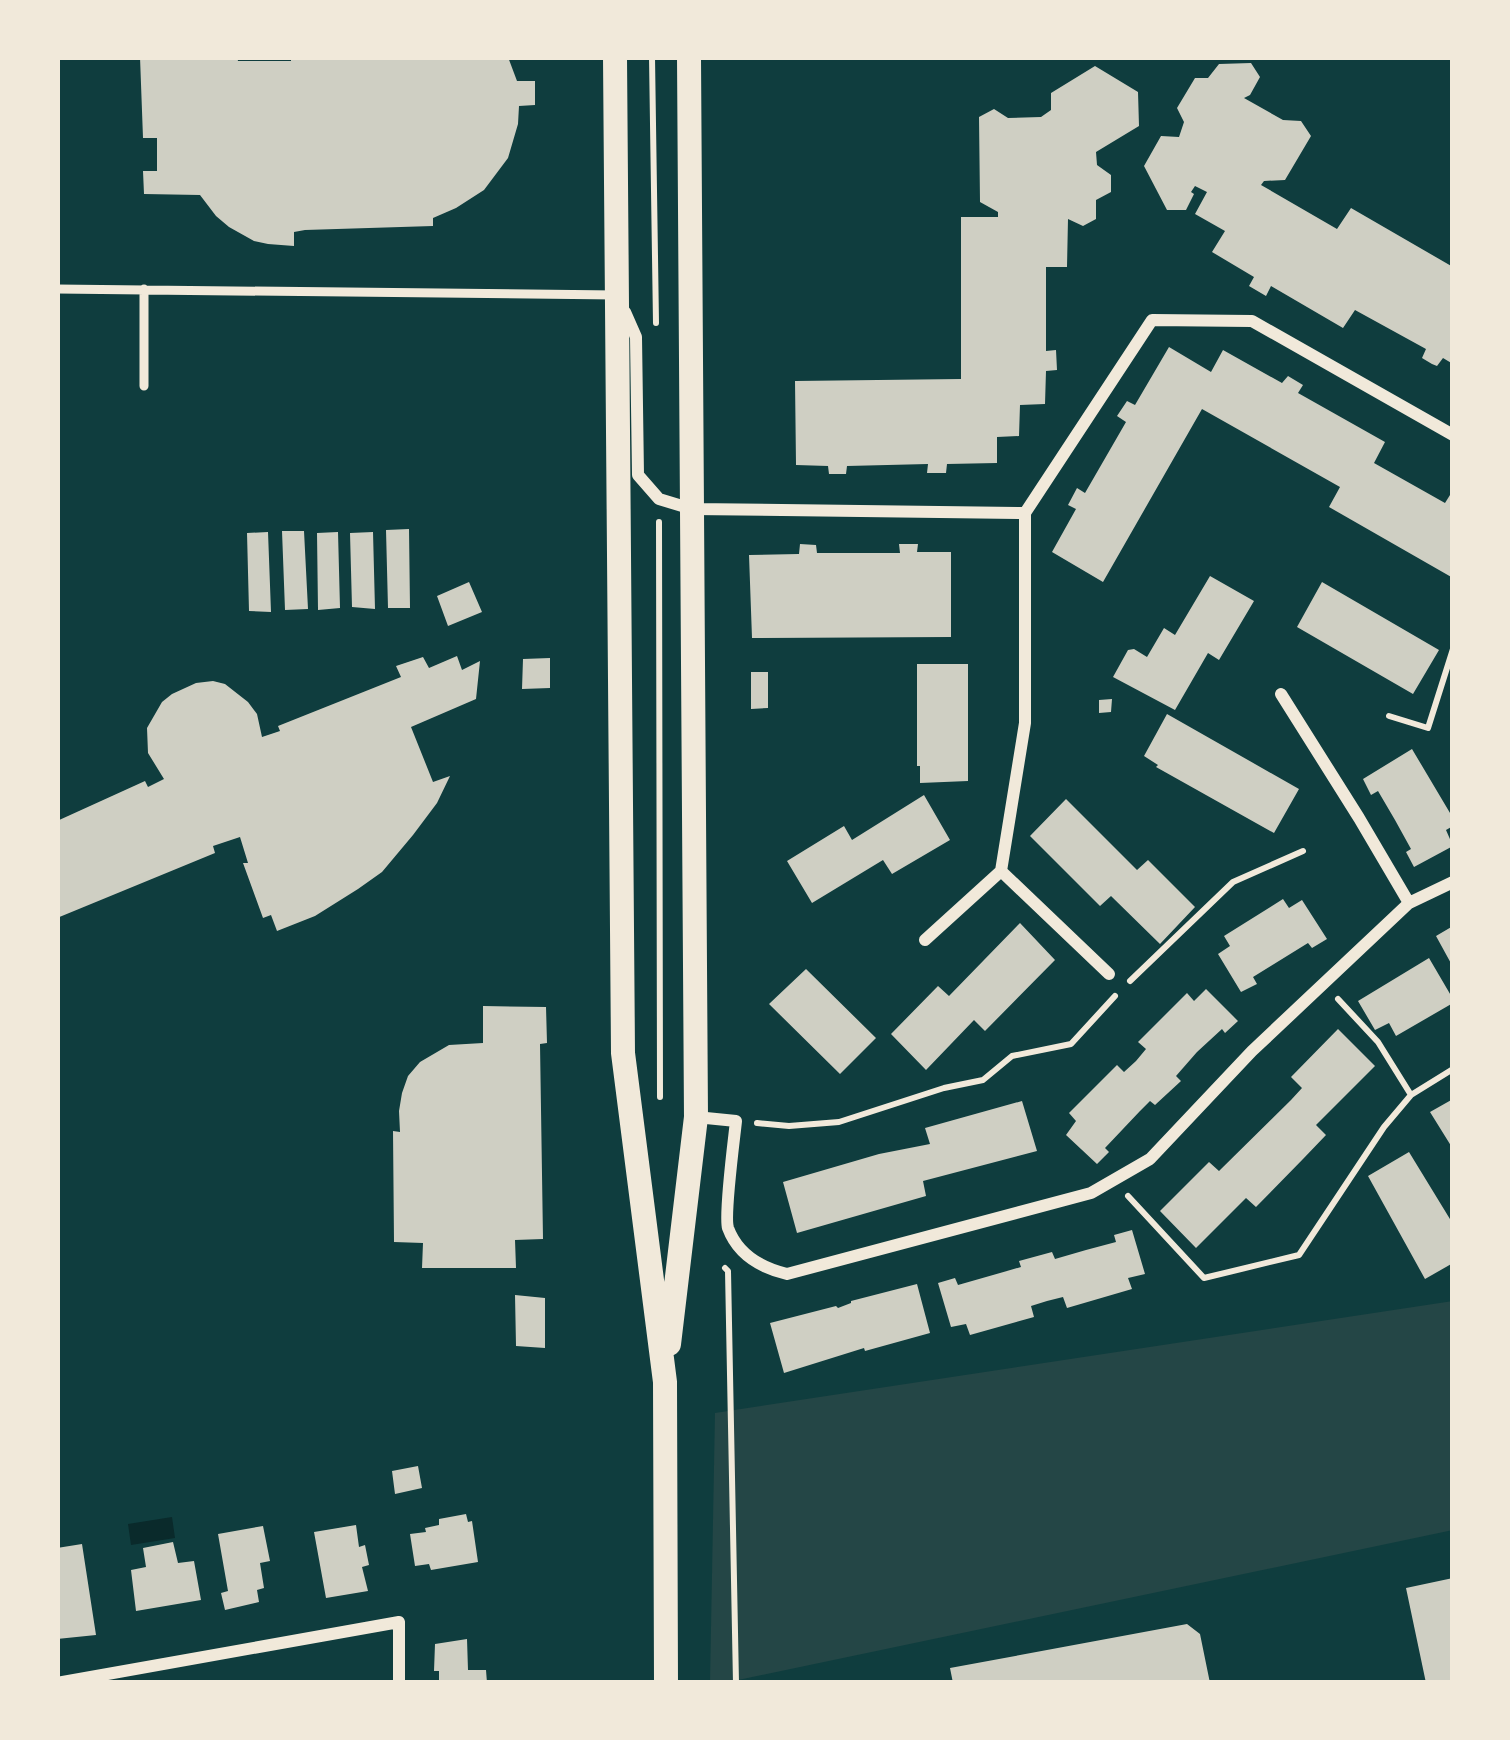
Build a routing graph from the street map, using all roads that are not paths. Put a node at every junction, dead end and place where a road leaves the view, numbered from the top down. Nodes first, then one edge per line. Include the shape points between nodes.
1 (615, 57) edge
2 (689, 57) edge
3 (57, 289) edge
4 (144, 290) junction
5 (617, 295) junction
6 (144, 386) dead end
7 (1453, 435) edge
8 (692, 509) junction
9 (1025, 513) junction
10 (1281, 694) dead end
11 (1001, 872) junction
12 (1453, 882) edge
13 (1408, 903) junction
14 (925, 940) dead end
15 (1109, 974) dead end
16 (696, 1117) junction
17 (664, 1382) junction
18 (57, 1683) edge
19 (399, 1683) edge
20 (666, 1683) edge

1 - 5 main road
2 - 8 main road
3 - 4 lane
4 - 5 lane
4 - 6 lane
5 - 8 street via 636,337 638,475 659,499
5 - 17 main road via 623,1053
7 - 9 street via 1252,321 1151,320
8 - 9 street
8 - 16 main road
9 - 11 street via 1025,723
10 - 13 street
11 - 14 street
11 - 15 street
12 - 13 street
13 - 16 street via 1150,1159 1091,1193 787,1274 748,1258 727,1226 736,1121
16 - 17 main road
17 - 20 main road
18 - 19 street via 399,1622

